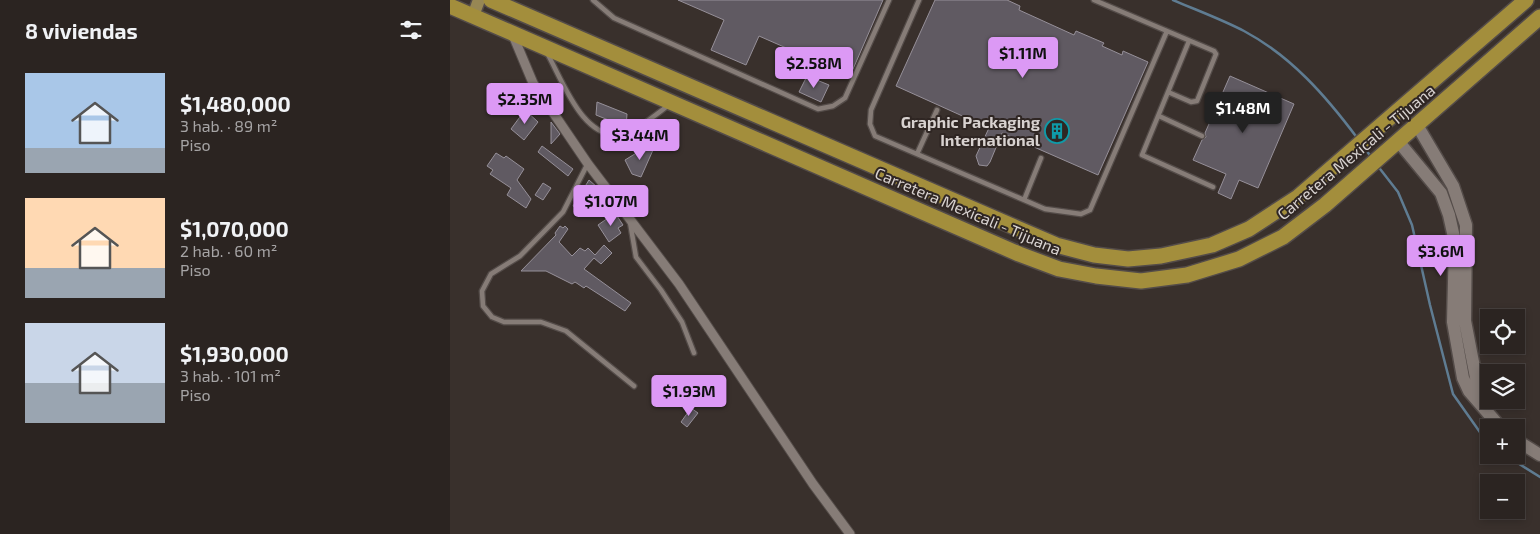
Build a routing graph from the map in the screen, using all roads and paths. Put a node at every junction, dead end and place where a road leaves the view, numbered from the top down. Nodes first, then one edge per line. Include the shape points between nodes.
1 (479, 0) edge
2 (592, 0) edge
3 (889, 0) edge
4 (919, 0) edge
5 (1094, 0) edge
6 (1526, 0) edge
7 (499, 2) edge
8 (450, 6) edge
9 (473, 16) junction
10 (1540, 17) edge
11 (492, 24) junction
12 (1167, 31) junction
13 (512, 33) junction
14 (1189, 41) junction
15 (544, 47) junction
16 (1168, 92) junction
17 (672, 102) junction
18 (936, 110) dead end
19 (1159, 116) junction
20 (1417, 125) junction
21 (1202, 136) dead end
22 (1396, 143) junction
23 (917, 154) junction
24 (1041, 158) dead end
25 (588, 164) junction
26 (1453, 186) junction
27 (1213, 187) dead end
28 (1441, 193) junction
29 (1024, 200) junction
30 (630, 220) junction
31 (694, 353) dead end
32 (634, 386) dead end
33 (1480, 398) edge
34 (1480, 402) edge
35 (1486, 409) edge
36 (1494, 419) edge
37 (1525, 446) edge
38 (1540, 455) edge
39 (850, 534) edge

1 - 9 main road
2 - 3 lane via 614,18 818,109 833,106 845,98
4 - 23 lane via 871,110 870,124 875,136
5 - 12 lane
6 - 7 highway, Carretera Mexicali - Tijuana via 1298,197 1249,229 1212,246 1128,259 1056,246
7 - 11 main road
8 - 9 highway, Carretera Mexicali - Tijuana
9 - 11 highway, Carretera Mexicali - Tijuana
10 - 20 highway, Carretera Mexicali - Tijuana
11 - 13 highway, Carretera Mexicali - Tijuana
12 - 14 lane
12 - 29 lane via 1090,210 1081,214 1045,209
13 - 15 highway, Carretera Mexicali - Tijuana
13 - 25 street via 533,83
14 - 16 lane
14 - 16 lane via 1214,51 1215,58 1196,100 1191,102
15 - 17 highway, Carretera Mexicali - Tijuana
15 - 17 lane via 583,118 597,130 623,134
16 - 19 lane
17 - 22 highway, Carretera Mexicali - Tijuana via 1019,254 1059,269 1132,280 1187,275 1239,259 1283,237
18 - 23 lane
19 - 21 lane
19 - 27 lane via 1142,155
20 - 22 highway, Carretera Mexicali - Tijuana
20 - 26 street
22 - 28 street
23 - 29 lane
24 - 29 lane
25 - 30 street
25 - 32 lane via 563,212 520,256 491,274 482,291 483,306 492,317 504,322 541,322 566,331
26 - 28 lane via 1448,193
26 - 33 street via 1466,225 1465,321
28 - 34 street via 1455,242 1453,322 1463,378
30 - 31 lane via 636,257 682,322
30 - 39 street via 679,284
35 - 36 street
37 - 38 street

